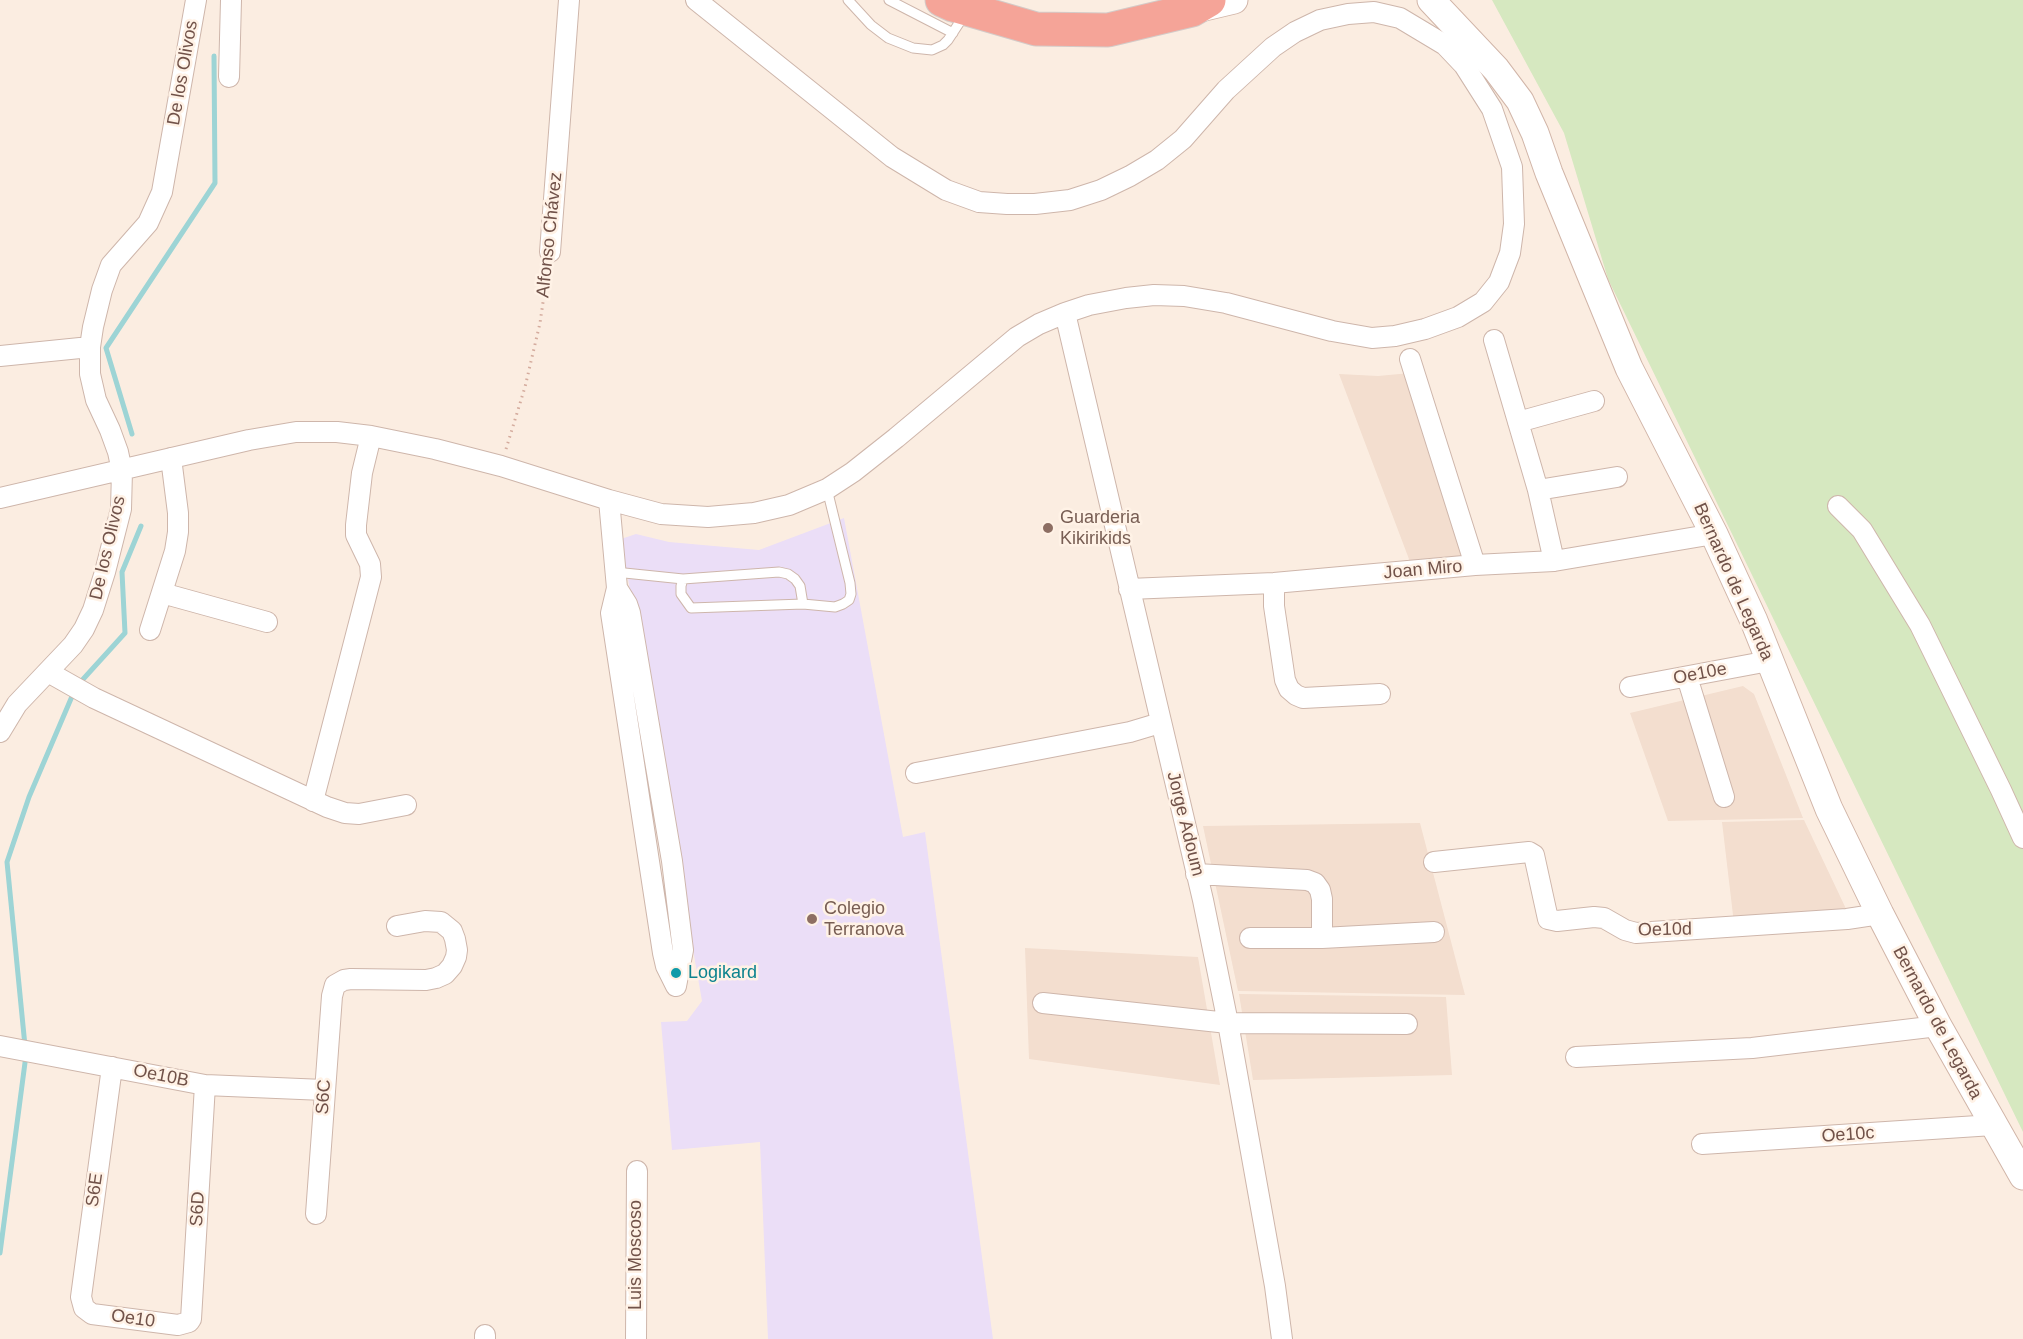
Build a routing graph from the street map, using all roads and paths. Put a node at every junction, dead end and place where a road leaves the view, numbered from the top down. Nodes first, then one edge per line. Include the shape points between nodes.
1 (195, 0) edge
2 (231, 0) edge
3 (569, 0) edge
4 (696, 0) edge
5 (848, 0) edge
6 (889, 0) edge
7 (1234, 0) edge
8 (1431, 0) edge
9 (1200, 5) edge
10 (954, 14) edge
11 (1452, 37) junction
12 (229, 77) dead end
13 (550, 252) joint
14 (1065, 313) junction
15 (1494, 340) dead end
16 (90, 346) junction
17 (0, 356) edge
18 (1410, 359) dead end
19 (1594, 401) dead end
20 (1518, 422) junction
21 (371, 436) junction
22 (171, 458) junction
23 (501, 466) junction
24 (122, 471) junction
25 (1617, 477) dead end
26 (827, 489) junction
27 (1538, 490) junction
28 (0, 498) edge
29 (609, 500) junction
30 (1838, 506) dead end
31 (1714, 534) junction
32 (1554, 561) junction
33 (1474, 565) junction
34 (683, 579) junction
35 (616, 580) junction
36 (1274, 583) junction
37 (1129, 589) junction
38 (162, 593) junction
39 (803, 604) junction
40 (267, 622) dead end
41 (150, 630) dead end
42 (1769, 661) junction
43 (56, 676) junction
44 (1687, 677) junction
45 (1630, 687) dead end
46 (1380, 694) dead end
47 (1160, 723) junction
48 (0, 732) edge
49 (656, 768) junction
50 (635, 772) junction
51 (916, 773) dead end
52 (1724, 797) dead end
53 (313, 801) junction
54 (406, 805) dead end
55 (2023, 838) edge
56 (1434, 862) dead end
57 (1197, 874) junction
58 (1880, 914) junction
59 (397, 926) dead end
60 (1434, 932) dead end
61 (1250, 938) dead end
62 (1322, 938) junction
63 (1043, 1003) dead end
64 (1228, 1023) junction
65 (1407, 1024) dead end
66 (1938, 1026) junction
67 (0, 1046) edge
68 (0, 1056) edge
69 (1576, 1057) dead end
70 (111, 1071) junction
71 (205, 1089) junction
72 (324, 1094) junction
73 (1993, 1125) junction
74 (1702, 1144) dead end
75 (637, 1171) dead end
76 (2023, 1176) edge
77 (316, 1214) dead end
78 (87, 1312) joint
79 (178, 1325) joint
80 (636, 1339) edge
81 (1282, 1339) edge

1 - 16 street, De los Olivos via 162,192 148,223 111,265
2 - 12 street
3 - 13 street, Alfonso Chávez
4 - 11 street via 892,157 946,190 988,203 1070,200 1130,176 1183,139 1226,90 1273,47 1320,20 1374,12
5 - 10 lane via 888,38 913,48 932,50 943,45
6 - 10 lane
7 - 9 street
8 - 11 street, Bernardo de Legarda
9 - 10 highway via 1108,30 1036,29
11 - 14 street via 1464,65 1492,109 1512,167 1515,224 1510,253 1499,282 1483,302 1458,317 1425,329 1372,338 1184,296 1126,298
11 - 31 street, Bernardo de Legarda via 1496,69 1520,101 1629,368
13 - 23 path, Alfonso Chávez via 540,323
14 - 26 street via 1017,337 896,438
14 - 37 street, Jorge Adoum
15 - 20 street
16 - 17 street
16 - 24 street, De los Olivos via 90,374 96,400
18 - 33 street
19 - 20 street
20 - 27 street
21 - 22 street via 296,432
21 - 23 street
21 - 53 street via 356,525 356,535 370,564 370,577
22 - 24 street
22 - 38 street via 178,532
23 - 29 street
24 - 28 street
24 - 43 street, De los Olivos via 121,509 93,610
25 - 27 street
26 - 29 street via 789,505 708,517 661,514
26 - 39 lane via 851,594 849,600 835,607
27 - 32 street
29 - 35 street
30 - 55 street via 1862,530 1920,625
31 - 32 street, Joan Miro
31 - 42 street, Bernardo de Legarda
32 - 33 street, Joan Miro
33 - 36 street, Joan Miro
34 - 35 lane
34 - 39 lane via 779,572 795,579
34 - 39 lane via 681,594 691,609
35 - 49 street via 630,613
35 - 50 street via 611,613
36 - 37 street, Joan Miro
36 - 46 street via 1274,606 1289,689 1303,698
37 - 47 street, Jorge Adoum
38 - 40 street
38 - 41 street
42 - 44 street, Oe10e
42 - 58 street, Bernardo de Legarda via 1829,809
43 - 48 street, De los Olivos via 17,704
43 - 53 street
44 - 45 street, Oe10e
44 - 52 street
47 - 51 street
47 - 57 street, Jorge Adoum
49 - 50 street
49 - 50 street via 683,936 676,986 663,952
53 - 54 street via 359,814
56 - 58 street, Oe10d via 1530,852 1534,855 1548,919 1604,918 1636,933 1847,920
57 - 62 street via 1315,883 1322,899
57 - 64 street, Jorge Adoum
58 - 66 street, Bernardo de Legarda
59 - 72 street, S6C via 433,921 446,926 452,931 457,950 452,966 445,974 426,981 351,979 338,983 332,996
60 - 62 street
61 - 62 street
63 - 64 street
64 - 65 street
64 - 81 street, Jorge Adoum
66 - 69 street via 1752,1048
66 - 73 street, Bernardo de Legarda
67 - 70 street, Oe10B
68 - 70 street, Oe10B
70 - 71 street, Oe10B
70 - 78 street, S6E via 81,1297
71 - 72 street, Oe10B
71 - 79 street, S6D via 192,1312 189,1322
72 - 77 street, S6C
73 - 74 street, Oe10c
73 - 76 street, Bernardo de Legarda
75 - 80 street, Luis Moscoso
78 - 79 street, Oe10

